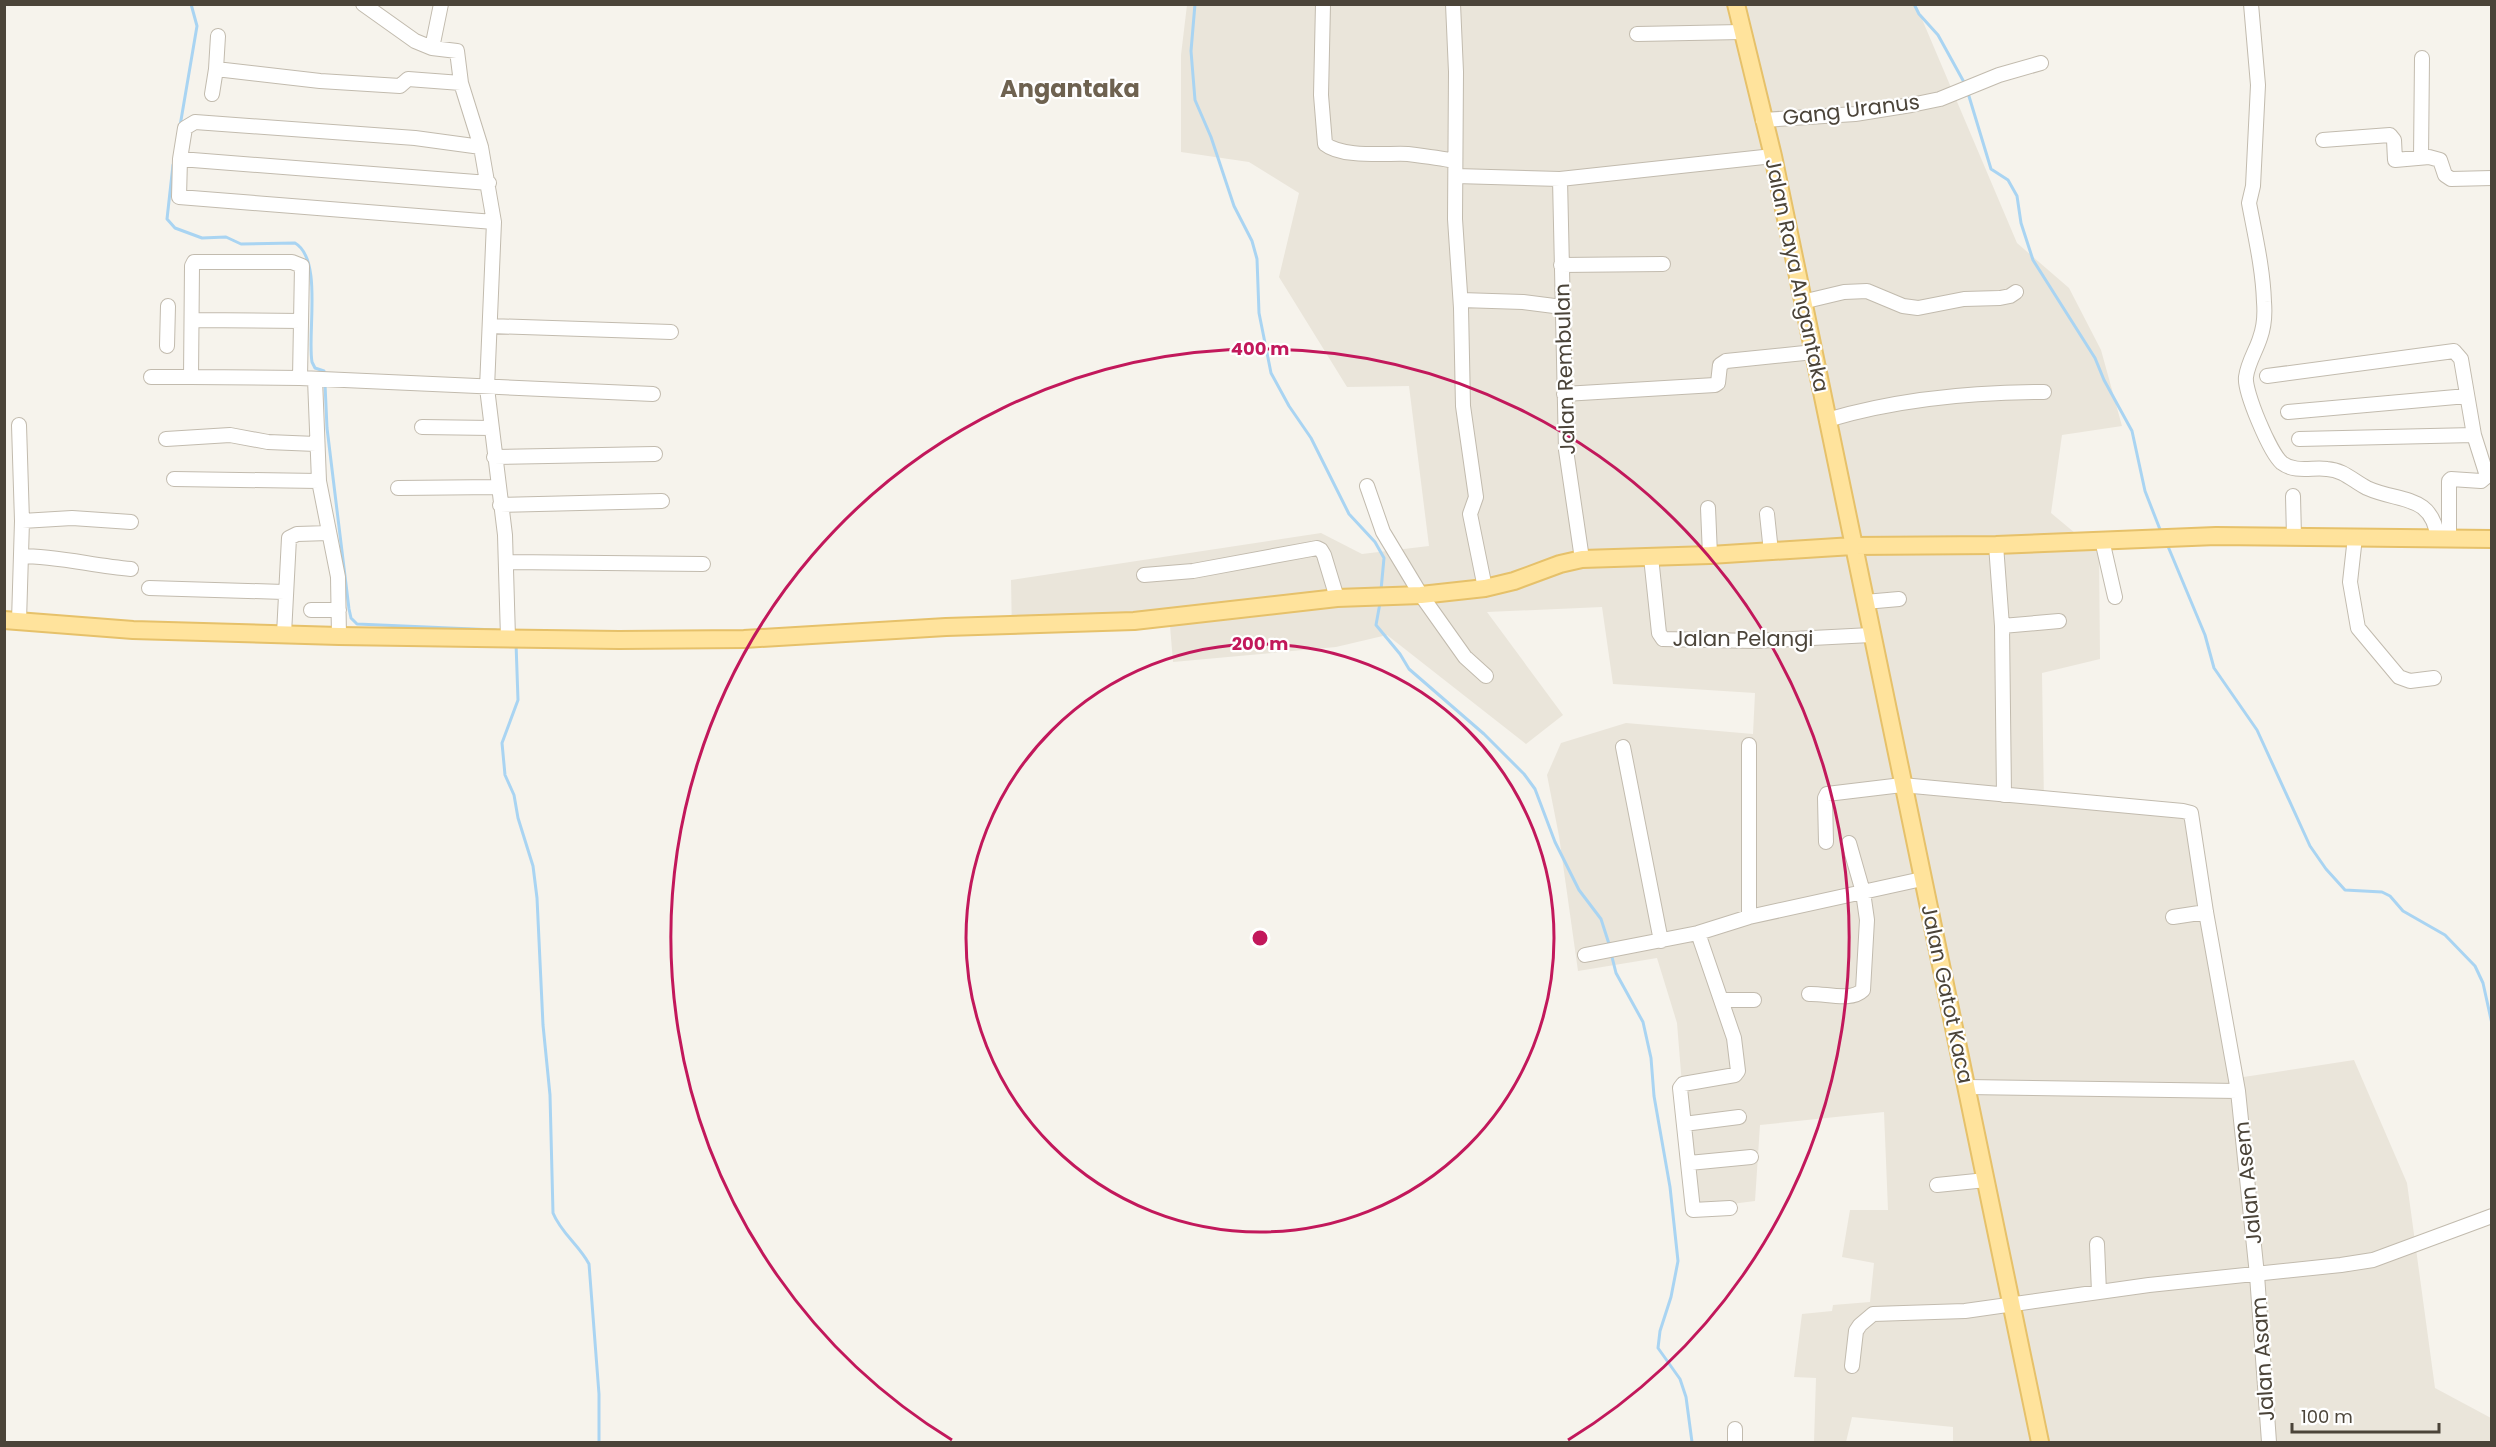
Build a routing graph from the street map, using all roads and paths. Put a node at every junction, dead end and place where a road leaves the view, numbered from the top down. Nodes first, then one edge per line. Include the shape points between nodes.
1 (363, 4) edge
2 (441, 4) edge
3 (1323, 4) edge
4 (1453, 4) edge
5 (1736, 4) edge
6 (2252, 4) edge
7 (1742, 32) junction
8 (1637, 34) dead end
9 (218, 36) dead end
10 (432, 48) junction
11 (2422, 58) dead end
12 (2041, 63) dead end
13 (216, 69) junction
14 (461, 82) junction
15 (212, 94) dead end
16 (1763, 120) junction
17 (2323, 140) dead end
18 (481, 147) junction
19 (1773, 156) junction
20 (2421, 158) junction
21 (180, 159) junction
22 (1455, 161) junction
23 (1456, 176) junction
24 (2492, 178) edge
25 (1560, 179) junction
26 (489, 183) junction
27 (494, 222) junction
28 (1663, 264) dead end
29 (1561, 265) junction
30 (2016, 292) dead end
31 (1461, 300) junction
32 (1802, 302) junction
33 (192, 305) junction
34 (1562, 307) junction
35 (192, 320) junction
36 (300, 321) junction
37 (490, 326) junction
38 (671, 332) dead end
39 (167, 346) dead end
40 (1814, 352) junction
41 (2267, 376) dead end
42 (191, 377) junction
43 (151, 378) dead end
44 (300, 378) junction
45 (315, 379) junction
46 (487, 388) junction
47 (2044, 392) dead end
48 (653, 394) dead end
49 (1564, 394) junction
50 (2467, 396) junction
51 (2288, 412) dead end
52 (1827, 420) junction
53 (19, 425) dead end
54 (422, 427) dead end
55 (491, 428) junction
56 (2474, 435) junction
57 (166, 439) dead end
58 (2300, 439) dead end
59 (316, 444) junction
60 (655, 454) dead end
61 (494, 457) junction
62 (174, 478) dead end
63 (319, 481) junction
64 (1367, 486) dead end
65 (498, 487) junction
66 (398, 488) dead end
67 (2292, 496) dead end
68 (662, 501) dead end
69 (500, 505) junction
70 (1708, 508) dead end
71 (1767, 514) dead end
72 (22, 521) junction
73 (132, 522) dead end
74 (329, 533) junction
75 (2294, 537) junction
76 (2355, 537) junction
77 (2444, 539) junction
78 (2492, 539) edge
79 (2102, 540) junction
80 (1996, 544) junction
81 (1853, 546) junction
82 (1771, 552) junction
83 (1710, 555) junction
84 (21, 556) junction
85 (1651, 557) junction
86 (1582, 559) junction
87 (506, 562) junction
88 (703, 564) dead end
89 (132, 569) dead end
90 (1144, 575) dead end
91 (148, 588) dead end
92 (1485, 588) junction
93 (284, 592) junction
94 (1421, 595) junction
95 (2115, 597) dead end
96 (1336, 598) junction
97 (1899, 599) dead end
98 (1865, 602) junction
99 (311, 610) dead end
100 (339, 610) junction
101 (12, 621) edge
102 (2059, 621) dead end
103 (2002, 626) junction
104 (284, 634) junction
105 (1871, 635) junction
106 (339, 636) junction
107 (508, 638) junction
108 (1486, 676) dead end
109 (2434, 678) dead end
110 (1749, 745) dead end
111 (1623, 747) dead end
112 (1902, 785) junction
113 (2004, 795) junction
114 (1826, 842) dead end
115 (1849, 843) dead end
116 (1922, 879) junction
117 (1863, 892) junction
118 (2206, 912) junction
119 (1749, 917) junction
120 (2173, 917) dead end
121 (1698, 933) junction
122 (1661, 941) junction
123 (1585, 955) dead end
124 (1809, 994) dead end
125 (1722, 1000) junction
126 (1754, 1000) dead end
127 (1967, 1087) junction
128 (2238, 1091) junction
129 (1739, 1117) dead end
130 (1684, 1124) junction
131 (1751, 1157) dead end
132 (1689, 1163) junction
133 (1986, 1180) junction
134 (1937, 1185) dead end
135 (1730, 1208) dead end
136 (2492, 1216) edge
137 (2097, 1244) dead end
138 (2257, 1275) junction
139 (2099, 1292) junction
140 (2012, 1305) junction
141 (1852, 1366) dead end
142 (2040, 1443) edge
143 (2269, 1443) edge

1 - 10 street via 415,41
2 - 10 street
3 - 22 street via 1321,95 1325,144 1346,151
4 - 22 street
5 - 7 main road, Jalan Raya Angantaka
6 - 77 street via 2258,85 2249,202 2264,302 2260,339 2246,375 2246,390 2267,442 2281,462 2294,468 2336,471 2366,488 2411,502 2432,516
7 - 8 street
7 - 16 main road, Jalan Raya Angantaka
9 - 13 street
10 - 14 street via 458,51
11 - 20 street
12 - 16 street, Gang Uranus via 1940,99 1854,114
13 - 14 street via 400,86 408,79
13 - 15 street
14 - 18 street
16 - 19 main road, Jalan Raya Angantaka
17 - 20 street via 2390,135 2394,140 2394,160
18 - 21 street via 416,138 195,122 185,128
18 - 26 street
19 - 25 street
19 - 32 main road, Jalan Raya Angantaka
20 - 24 street via 2440,160 2445,175 2451,179
21 - 26 street
21 - 27 street via 181,199
22 - 23 street
23 - 25 street
23 - 31 street
25 - 29 street, Jalan Rembulan
26 - 27 street
27 - 37 street
28 - 29 street
29 - 34 street, Jalan Rembulan
30 - 32 street via 2000,298 1964,299 1918,308 1867,291
31 - 34 street
31 - 92 street via 1463,406 1476,497 1470,512
32 - 40 main road, Jalan Raya Angantaka
33 - 35 street
33 - 36 street via 194,262 292,262 303,270
33 - 39 street via 168,300
34 - 49 street, Jalan Rembulan
35 - 36 street
35 - 42 street
36 - 44 street
37 - 38 street
37 - 46 street
40 - 49 street via 1726,361 1719,367 1716,385
40 - 52 main road, Jalan Raya Angantaka
41 - 50 street via 2451,350 2460,355
42 - 43 street
42 - 44 street
44 - 45 street
45 - 46 street
45 - 59 street
46 - 48 street
46 - 55 street
47 - 52 street via 1928,398
49 - 86 street, Jalan Rembulan via 1566,450
50 - 51 street
50 - 56 street
52 - 81 main road, Jalan Raya Angantaka
53 - 72 street
54 - 55 street
55 - 61 street
56 - 58 street
56 - 77 street via 2487,476 2481,481 2449,481
57 - 59 street via 230,435 268,442
59 - 63 street
60 - 61 street
61 - 65 street
62 - 63 street
63 - 74 street
64 - 94 street via 1383,532
65 - 66 street
65 - 69 street
67 - 75 street
68 - 69 street
69 - 87 street
70 - 83 street
71 - 82 street
72 - 73 street via 72,518
72 - 84 street
74 - 93 street via 290,537
74 - 100 street via 338,577
75 - 76 main road
75 - 79 main road
76 - 77 main road
76 - 109 street via 2350,582 2358,628 2399,677 2410,681
77 - 78 main road
79 - 80 main road
79 - 95 street
80 - 81 main road
80 - 103 street
81 - 82 main road
81 - 98 main road, Jalan Gatot Kaca
82 - 83 main road
83 - 85 main road
84 - 89 street
84 - 101 street
85 - 86 main road
85 - 105 street, Jalan Pelangi via 1659,633 1663,639 1754,641
86 - 92 main road
87 - 88 street
87 - 107 street
90 - 96 street via 1193,571 1317,548 1324,555
91 - 93 street
92 - 94 main road
93 - 104 street
94 - 96 main road
94 - 108 street via 1465,657
96 - 107 main road via 1134,621 744,639
97 - 98 street
98 - 105 main road, Jalan Gatot Kaca
99 - 100 street
100 - 106 street
101 - 104 main road via 133,630
102 - 103 street
103 - 113 street
104 - 106 main road
105 - 112 main road, Jalan Gatot Kaca
106 - 107 main road
110 - 119 street
111 - 122 street
112 - 113 street
112 - 114 street via 1827,794
112 - 116 main road, Jalan Gatot Kaca
113 - 118 street, Jalan Asem via 2190,812
115 - 117 street
116 - 117 street
116 - 127 main road, Jalan Gatot Kaca
117 - 119 street
117 - 124 street via 1867,934 1863,990 1846,997
118 - 120 street
118 - 128 street, Jalan Asem
119 - 121 street
121 - 122 street
121 - 125 street
122 - 123 street
125 - 126 street
125 - 130 street via 1734,1038 1738,1071 1735,1075 1681,1086
127 - 128 street
127 - 133 main road, Jalan Gatot Kaca
128 - 138 street, Jalan Asem
129 - 130 street
130 - 132 street
131 - 132 street
132 - 135 street via 1694,1211
133 - 134 street
133 - 140 main road, Jalan Gatot Kaca
136 - 138 street via 2373,1260
137 - 139 street
138 - 139 street
138 - 143 street, Jalan Asam
139 - 140 street
140 - 141 street via 1935,1313 1873,1314 1856,1331
140 - 142 main road, Jalan Gatot Kaca

